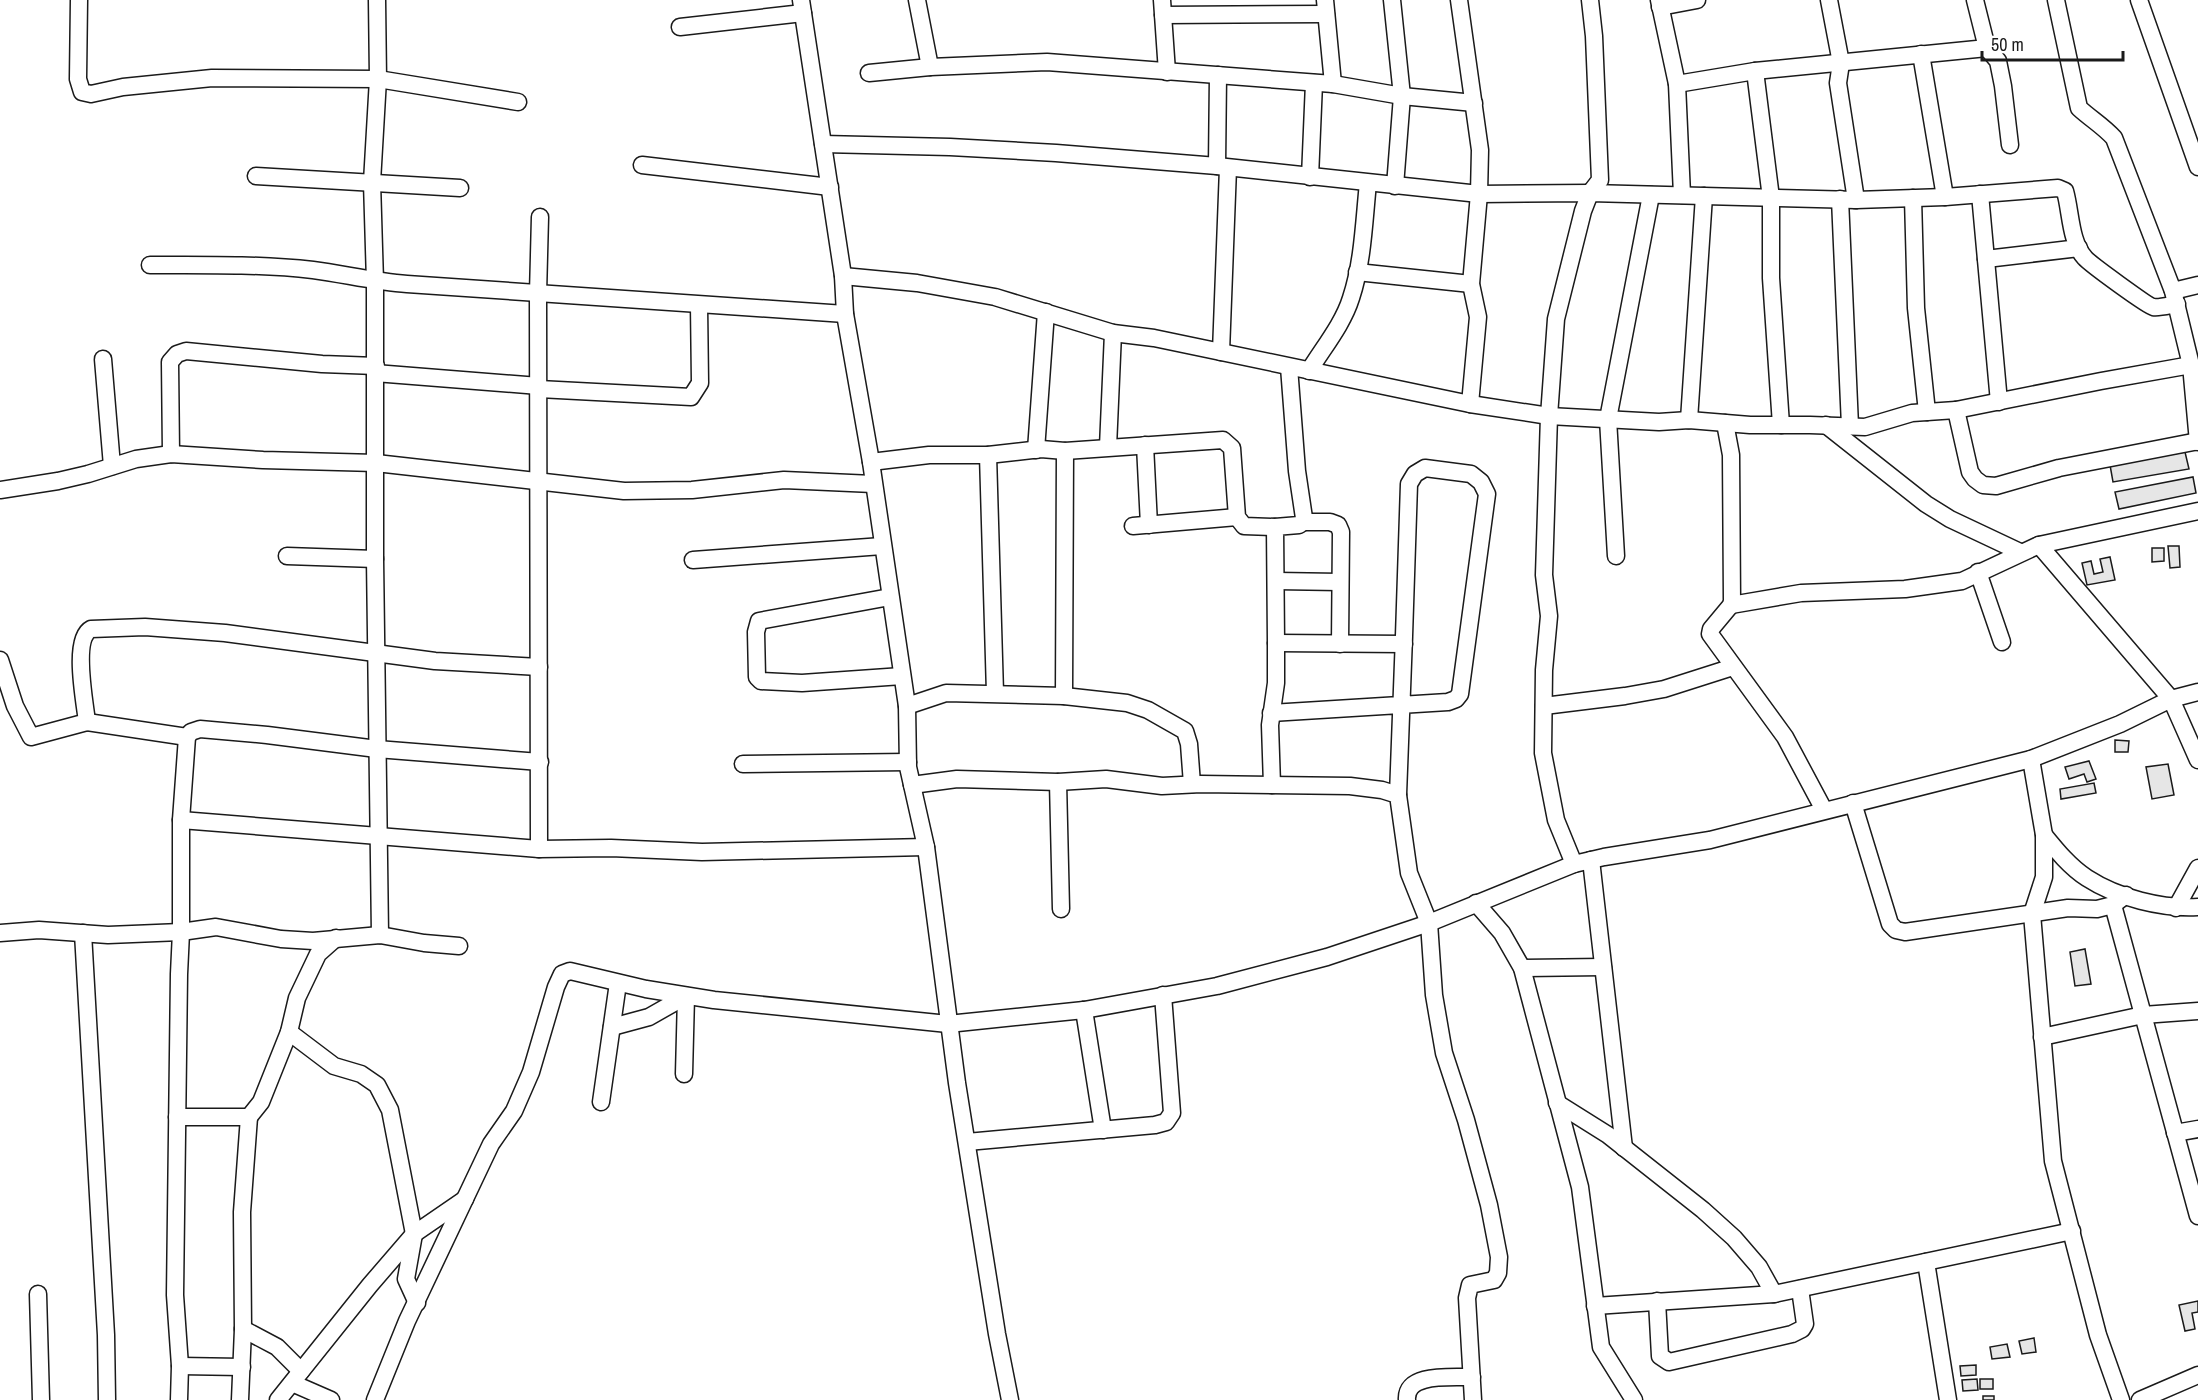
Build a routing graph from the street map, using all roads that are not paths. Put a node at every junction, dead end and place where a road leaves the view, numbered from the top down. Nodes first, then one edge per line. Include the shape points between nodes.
1 (79, 0) edge
2 (377, 0) edge
3 (916, 0) edge
4 (1392, 0) edge
5 (1459, 0) edge
6 (1590, 0) edge
7 (1697, 0) edge
8 (1829, 0) edge
9 (1975, 0) edge
10 (2056, 0) edge
11 (2139, 0) edge
12 (1659, 4) edge
13 (802, 6) edge
14 (1163, 7) edge
15 (1326, 7) edge
16 (680, 27) dead end
17 (1987, 48) junction
18 (1921, 54) junction
19 (1841, 63) junction
20 (930, 67) junction
21 (1755, 71) junction
22 (1167, 72) junction
23 (869, 73) dead end
24 (1218, 75) junction
25 (378, 79) junction
26 (1314, 83) junction
27 (1333, 84) junction
28 (1677, 84) junction
29 (1402, 96) junction
30 (518, 102) dead end
31 (1474, 103) junction
32 (823, 144) junction
33 (2010, 145) dead end
34 (642, 165) dead end
35 (1222, 167) junction
36 (2198, 167) edge
37 (256, 176) dead end
38 (1310, 177) junction
39 (372, 182) junction
40 (1368, 183) junction
41 (1395, 186) junction
42 (830, 187) junction
43 (460, 188) dead end
44 (1590, 193) junction
45 (1479, 194) junction
46 (1980, 194) junction
47 (1651, 195) junction
48 (1682, 195) junction
49 (1704, 196) junction
50 (1945, 197) junction
51 (1771, 198) junction
52 (1913, 198) junction
53 (1848, 199) junction
54 (540, 217) dead end
55 (2079, 248) junction
56 (1986, 259) junction
57 (150, 265) dead end
58 (1357, 272) junction
59 (843, 276) junction
60 (375, 282) junction
61 (1471, 284) junction
62 (2198, 285) edge
63 (538, 294) junction
64 (2175, 298) junction
65 (699, 305) junction
66 (1046, 312) junction
67 (845, 314) junction
68 (1113, 333) junction
69 (1221, 352) junction
70 (103, 359) dead end
71 (2191, 366) junction
72 (1289, 367) junction
73 (375, 370) junction
74 (1309, 371) junction
75 (539, 387) junction
76 (1999, 402) junction
77 (1470, 404) junction
78 (1956, 410) junction
79 (1927, 412) junction
80 (1549, 416) junction
81 (1608, 418) junction
82 (1689, 420) junction
83 (1725, 423) junction
84 (1781, 425) junction
85 (1826, 425) junction
86 (1850, 426) junction
87 (2198, 442) edge
88 (1145, 445) junction
89 (1108, 447) junction
90 (1036, 450) junction
91 (1065, 451) junction
92 (171, 454) junction
93 (988, 455) junction
94 (871, 462) junction
95 (376, 464) junction
96 (112, 466) junction
97 (540, 483) junction
98 (873, 484) junction
99 (0, 490) edge
100 (2198, 511) edge
101 (1237, 517) junction
102 (1303, 522) junction
103 (1275, 526) junction
104 (2039, 545) junction
105 (882, 546) junction
106 (2020, 552) junction
107 (287, 556) dead end
108 (1616, 556) dead end
109 (375, 559) junction
110 (693, 560) dead end
111 (1978, 572) junction
112 (1276, 581) junction
113 (1340, 582) junction
114 (890, 597) junction
115 (1731, 605) junction
116 (2002, 642) dead end
117 (1276, 643) junction
118 (1340, 644) junction
119 (1404, 644) junction
120 (378, 654) junction
121 (0, 660) edge
122 (539, 667) junction
123 (1733, 668) junction
124 (902, 676) junction
125 (2198, 692) edge
126 (995, 693) junction
127 (1064, 696) junction
128 (2171, 699) junction
129 (1401, 704) junction
130 (907, 706) junction
131 (1544, 706) junction
132 (7, 709) edge
133 (1272, 713) junction
134 (87, 722) junction
135 (187, 737) junction
136 (377, 749) junction
137 (2031, 759) junction
138 (2198, 760) edge
139 (540, 762) junction
140 (908, 762) junction
141 (743, 764) dead end
142 (1058, 782) junction
143 (1192, 784) junction
144 (1272, 784) junction
145 (912, 785) junction
146 (1398, 795) junction
147 (1853, 803) junction
148 (1824, 810) junction
149 (181, 820) junction
150 (2043, 836) junction
151 (379, 837) junction
152 (926, 847) junction
153 (539, 849) junction
154 (1591, 860) junction
155 (1574, 864) junction
156 (2198, 868) edge
157 (2119, 900) junction
158 (1476, 903) junction
159 (2198, 907) edge
160 (2176, 908) junction
161 (1061, 909) dead end
162 (2032, 914) junction
163 (1429, 923) junction
164 (182, 932) junction
165 (0, 933) edge
166 (83, 933) junction
167 (380, 935) junction
168 (336, 938) junction
169 (459, 946) dead end
170 (1603, 967) junction
171 (1522, 968) junction
172 (618, 982) junction
173 (1163, 995) junction
174 (687, 996) junction
175 (1084, 1010) junction
176 (2198, 1011) edge
177 (2143, 1015) junction
178 (948, 1024) junction
179 (612, 1027) junction
180 (289, 1032) junction
181 (2042, 1037) junction
182 (684, 1074) dead end
183 (601, 1102) dead end
184 (1557, 1103) junction
185 (249, 1116) junction
186 (177, 1117) junction
187 (2198, 1129) edge
188 (1103, 1130) junction
189 (2175, 1133) junction
190 (967, 1142) junction
191 (1624, 1148) junction
192 (465, 1199) junction
193 (2198, 1216) edge
194 (2072, 1232) junction
195 (414, 1234) junction
196 (1926, 1262) junction
197 (1800, 1288) junction
198 (38, 1294) dead end
199 (1774, 1294) junction
200 (1657, 1301) junction
201 (417, 1303) junction
202 (1594, 1306) junction
203 (243, 1329) junction
204 (180, 1366) junction
205 (242, 1367) junction
206 (2198, 1375) edge
207 (296, 1377) junction
208 (1472, 1377) junction
209 (41, 1400) edge
210 (107, 1400) edge
211 (179, 1400) edge
212 (240, 1400) edge
213 (278, 1400) edge
214 (331, 1400) edge
215 (377, 1400) edge
216 (1010, 1400) edge
217 (1407, 1400) edge
218 (1473, 1400) edge
219 (1634, 1400) edge
220 (1948, 1400) edge
221 (2121, 1400) edge
222 (2140, 1400) edge

1 - 25 street via 78,79 82,92 212,78
2 - 25 street
3 - 20 street
4 - 29 street
5 - 31 street
6 - 44 street via 1600,180
7 - 12 street
8 - 19 street
9 - 17 street
10 - 64 street via 2079,108 2114,138
11 - 36 street
12 - 28 street
13 - 16 street
13 - 32 street
14 - 15 street
14 - 22 street
15 - 27 street
17 - 18 street
17 - 33 street via 2000,69
18 - 19 street
18 - 50 street
19 - 21 street
19 - 53 street via 1838,82
20 - 22 street via 1047,62
20 - 23 street
21 - 28 street
21 - 51 street
22 - 24 street
24 - 26 street
24 - 35 street
25 - 30 street
25 - 39 street
26 - 27 street
26 - 38 street
27 - 29 street
28 - 48 street
29 - 31 street
29 - 41 street
31 - 45 street via 1480,150
32 - 35 street via 950,147
32 - 42 street
34 - 42 street
35 - 38 street
35 - 69 street
37 - 39 street
38 - 40 street
39 - 43 street
39 - 60 street
40 - 41 street
40 - 58 street
41 - 45 street
42 - 59 street
44 - 45 street
44 - 47 street
44 - 80 street via 1556,319
45 - 61 street
46 - 50 street
46 - 55 street via 2058,188 2065,191
46 - 56 street
47 - 48 street
47 - 81 street
48 - 49 street
49 - 51 street
49 - 82 street
50 - 52 street
51 - 53 street
51 - 84 street via 1771,278
52 - 53 street
52 - 79 street via 1916,308
53 - 86 street
54 - 63 street
55 - 56 street
55 - 64 street via 2084,258 2142,302 2153,307
56 - 76 street
57 - 60 street via 314,270
58 - 61 street
58 - 74 street via 1351,300
59 - 66 street via 917,283 995,297
59 - 67 street
60 - 63 street
60 - 73 street
61 - 77 street via 1478,317
62 - 64 street
63 - 65 street
63 - 75 street
64 - 71 street
65 - 67 street
65 - 75 street via 700,383 691,397
66 - 68 street
66 - 90 street
67 - 94 street
68 - 69 street
68 - 89 street
69 - 72 street
70 - 96 street
71 - 76 street
71 - 87 street
72 - 74 street
72 - 102 street
73 - 75 street
73 - 92 street via 186,351 177,354 170,362
73 - 95 street
74 - 77 street
75 - 97 street
76 - 78 street
77 - 80 street
78 - 79 street
78 - 87 street via 1970,472 1983,485 1996,486 2059,468
79 - 86 street via 1865,427
80 - 81 street
80 - 131 street via 1544,575 1549,616
81 - 82 street
81 - 108 street
82 - 83 street
83 - 84 street
83 - 115 street via 1731,455
84 - 85 street
85 - 86 street
85 - 106 street via 1926,504
88 - 89 street
88 - 101 street via 1223,440 1228,443 1232,448
88 - 101 street via 1141,526
89 - 91 street
90 - 91 street
90 - 93 street
91 - 127 street
92 - 95 street
92 - 96 street
93 - 94 street via 929,455
93 - 126 street
94 - 98 street
95 - 97 street
95 - 109 street
96 - 99 street via 58,481
97 - 98 street via 624,491 692,490 784,480
97 - 122 street
98 - 105 street
100 - 104 street
101 - 103 street via 1244,526
102 - 103 street
102 - 113 street via 1338,525
103 - 112 street
104 - 106 street
104 - 128 street
105 - 110 street
105 - 114 street
106 - 111 street
107 - 109 street
109 - 120 street
111 - 115 street via 1962,581 1905,589 1801,592
111 - 116 street
112 - 113 street
112 - 117 street
113 - 118 street
114 - 124 street
114 - 124 street via 759,621 757,677 761,681 802,682
115 - 123 street via 1710,632
117 - 118 street
117 - 133 street
118 - 119 street
119 - 129 street
119 - 129 street via 1409,484 1425,468 1471,474 1487,494 1460,694 1448,702
120 - 122 street
120 - 134 street via 225,633 146,627 91,629 84,637 81,656
120 - 136 street
121 - 132 street
122 - 139 street
123 - 131 street via 1664,689
123 - 148 street via 1785,737
124 - 130 street
125 - 128 street
126 - 127 street
126 - 130 street via 946,693
127 - 143 street via 1127,703 1185,731 1190,744
128 - 137 street
128 - 138 street
129 - 133 street
129 - 146 street
130 - 140 street
131 - 155 street via 1543,753 1556,820
132 - 134 street via 31,737
133 - 144 street
134 - 135 street
135 - 136 street via 200,729
135 - 149 street
136 - 139 street
136 - 151 street
137 - 147 street
137 - 150 street
139 - 153 street
140 - 141 street
140 - 145 street
142 - 143 street via 1106,779 1162,786
142 - 145 street via 957,779
142 - 161 street
143 - 144 street
144 - 146 street via 1350,786
145 - 152 street
146 - 163 street via 1409,873
147 - 148 street
147 - 162 street via 1890,924 1896,930 1905,932
148 - 154 street via 1710,840
149 - 151 street
149 - 164 street
150 - 157 street via 2063,859
150 - 162 street via 2044,877
151 - 153 street
151 - 167 street
152 - 153 street via 702,852
152 - 178 street
154 - 155 street
154 - 170 street
155 - 158 street
156 - 160 street
157 - 160 street
157 - 162 street via 2097,909 2068,908
157 - 177 street
158 - 163 street
158 - 171 street via 1502,933
159 - 160 street
162 - 181 street
163 - 173 street via 1326,957 1217,986
163 - 208 street via 1434,995 1444,1053 1466,1120 1499,1257 1494,1280 1470,1285 1467,1298
164 - 166 street via 108,936
164 - 168 street via 216,927 281,939
164 - 186 street
165 - 166 street
166 - 210 street
167 - 168 street
167 - 169 street
168 - 180 street via 318,954 297,998
170 - 171 street
170 - 191 street
171 - 184 street
172 - 174 street
172 - 179 street
172 - 192 street via 570,971 562,974 531,1072
173 - 175 street
173 - 188 street via 1172,1113 1166,1122 1155,1125
174 - 178 street
174 - 179 street via 649,1017
174 - 182 street
175 - 178 street
175 - 188 street
176 - 177 street
177 - 181 street
177 - 189 street
178 - 190 street
179 - 183 street
180 - 185 street via 261,1102
180 - 195 street via 334,1066 361,1074 377,1085 390,1110
181 - 194 street via 2053,1161
184 - 191 street
184 - 202 street via 1580,1187
185 - 186 street
185 - 203 street via 242,1212
186 - 204 street via 175,1295
187 - 189 street
188 - 190 street
189 - 193 street
190 - 216 street
191 - 199 street via 1734,1238
192 - 195 street
192 - 201 street
194 - 196 street
194 - 221 street via 2098,1335
195 - 201 street via 406,1279
195 - 207 street
196 - 197 street
196 - 220 street
197 - 199 street
197 - 200 street via 1805,1323 1802,1329 1669,1362 1660,1356
198 - 209 street
199 - 200 street
200 - 202 street
201 - 215 street
202 - 219 street via 1600,1347
203 - 205 street
203 - 207 street via 277,1347
204 - 205 street
204 - 211 street
205 - 212 street
206 - 222 street
207 - 213 street
207 - 214 street
208 - 217 street via 1420,1380 1406,1393
208 - 218 street

